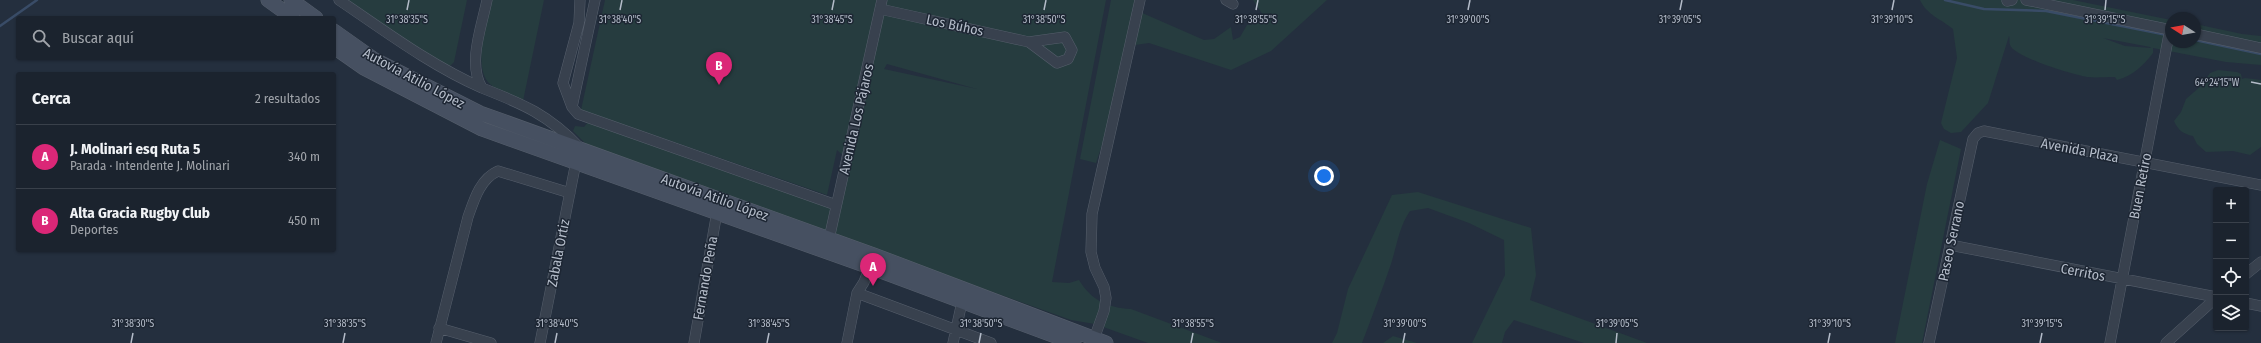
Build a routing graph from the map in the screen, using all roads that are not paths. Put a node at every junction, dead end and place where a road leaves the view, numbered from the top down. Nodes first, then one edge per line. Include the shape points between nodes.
1 (268, 0) edge
2 (291, 0) edge
3 (338, 0) edge
4 (487, 0) edge
5 (580, 0) edge
6 (595, 0) edge
7 (1140, 0) edge
8 (2026, 0) edge
9 (881, 5) edge
10 (290, 16) edge
11 (313, 16) edge
12 (2165, 28) edge
13 (336, 32) edge
14 (2201, 35) edge
15 (1029, 42) dead end
16 (336, 48) edge
17 (2167, 48) edge
18 (2261, 48) edge
19 (482, 88) junction
20 (572, 107) junction
21 (1973, 139) joint
22 (582, 149) junction
23 (576, 162) junction
24 (2145, 163) junction
25 (2261, 186) edge
26 (570, 193) junction
27 (836, 205) junction
28 (717, 212) junction
29 (829, 239) junction
30 (1950, 245) junction
31 (872, 261) junction
32 (2261, 262) edge
33 (2249, 272) edge
34 (2122, 280) junction
35 (857, 293) junction
36 (2213, 297) edge
37 (2213, 301) edge
38 (962, 302) junction
39 (2249, 304) edge
40 (2261, 306) edge
41 (439, 328) junction
42 (956, 330) junction
43 (1100, 341) edge
44 (436, 343) edge
45 (490, 343) edge
46 (540, 343) edge
47 (694, 343) edge
48 (847, 343) edge
49 (954, 343) edge
50 (991, 343) edge
51 (1074, 343) edge
52 (1929, 343) edge
53 (2110, 343) edge
54 (2166, 343) edge

1 - 10 main road
2 - 11 main road
3 - 19 street via 408,48 457,77
4 - 19 street via 476,56 476,78
5 - 20 street via 579,23 562,83
6 - 20 street
7 - 43 street via 1092,214 1092,252 1106,298
8 - 12 street
9 - 15 street, Los Búhos
9 - 27 street, Avenida Los Pájaros
13 - 22 main road, Autovía Atilio López via 375,60 452,100 480,113
14 - 18 street
16 - 23 main road, Autovía Atilio López via 364,68 465,121
17 - 24 street, Buen Retiro
19 - 22 street via 548,118
20 - 27 street via 578,114
21 - 24 street, Avenida Plaza via 1984,131
21 - 30 street, Paseo Serrano
22 - 29 main road, Autovía Atilio López
23 - 26 street, Zabala Ortiz
23 - 28 main road, Autovía Atilio López
24 - 25 street, Avenida Plaza
24 - 34 street, Buen Retiro
26 - 41 street via 498,170 486,180 475,197 468,217
26 - 46 street, Zabala Ortiz
27 - 29 street, Avenida Los Pájaros
28 - 31 main road, Autovía Atilio López
28 - 47 street, Fernando Peña
29 - 31 main road, Autovía Atilio López
30 - 34 street, Cerritos
30 - 52 street, Paseo Serrano
31 - 35 street
31 - 38 main road, Autovía Atilio López
31 - 43 main road, Autovía Atilio López
32 - 33 street
34 - 36 street, Cerritos
34 - 53 street, Buen Retiro
35 - 42 street
35 - 48 street
37 - 54 street
38 - 42 street
38 - 51 main road, Autovía Atilio López
39 - 40 street
41 - 44 street
41 - 45 street
42 - 49 street
42 - 50 street

